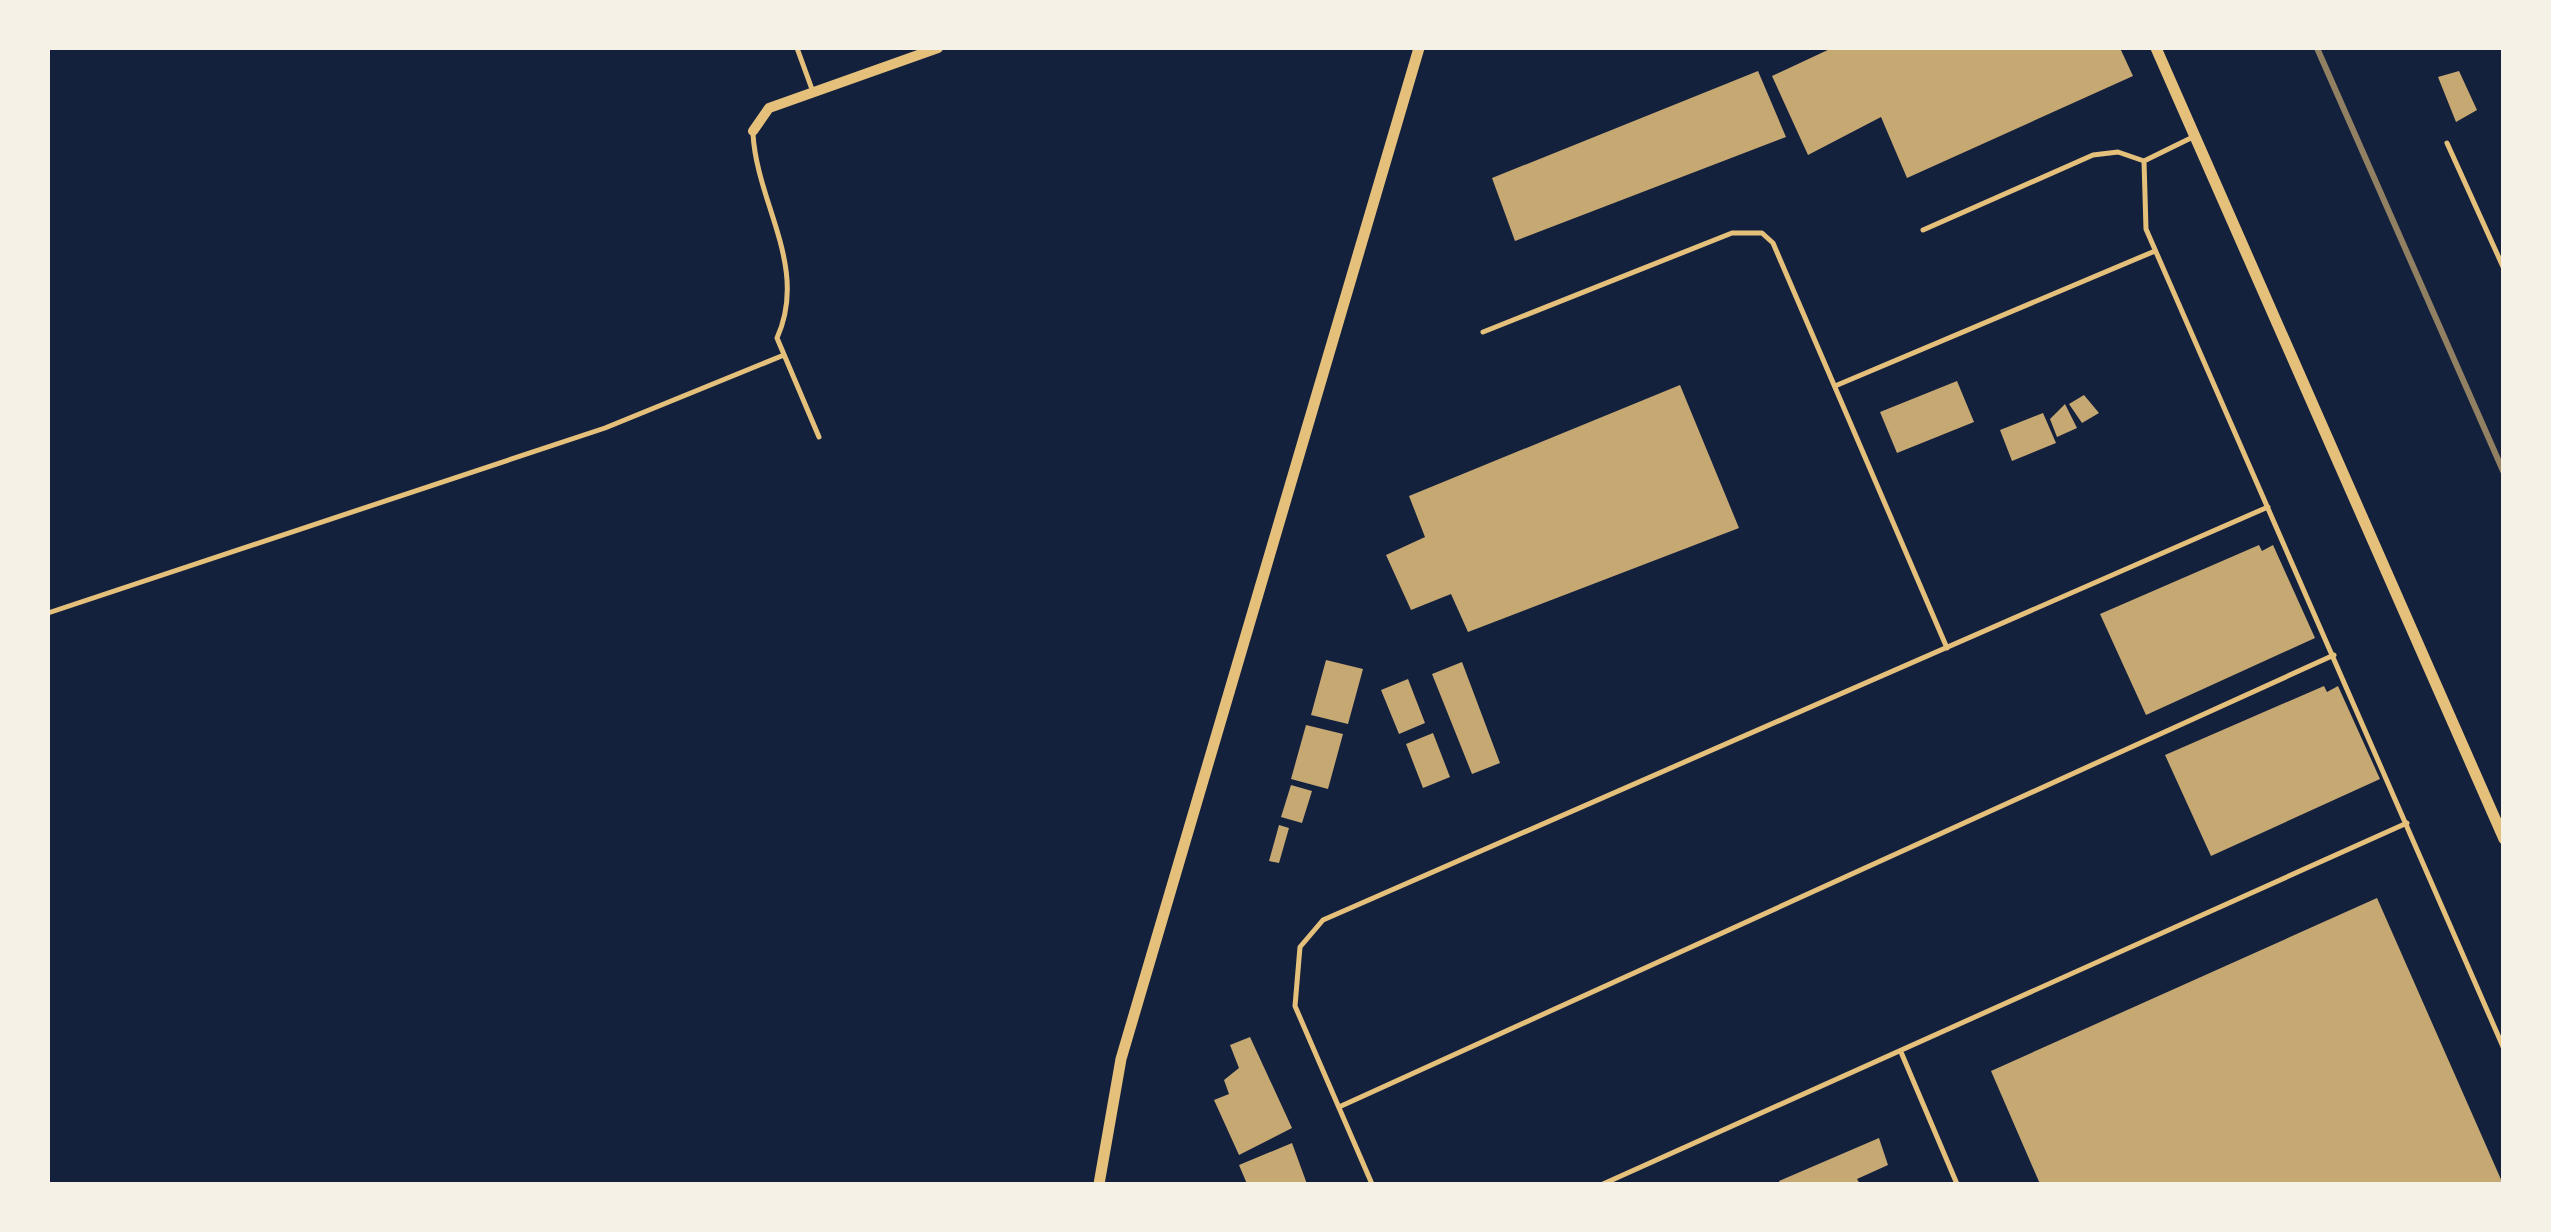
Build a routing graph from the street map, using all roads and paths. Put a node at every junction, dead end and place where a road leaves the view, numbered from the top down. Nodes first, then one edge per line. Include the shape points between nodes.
1 (797, 48) edge
2 (938, 48) edge
3 (1419, 48) edge
4 (2156, 48) edge
5 (813, 92) junction
6 (753, 130) joint
7 (2195, 136) junction
8 (2447, 144) dead end
9 (2144, 161) junction
10 (1922, 230) dead end
11 (2156, 251) junction
12 (2504, 269) edge
13 (1483, 332) dead end
14 (784, 355) junction
15 (1835, 386) junction
16 (819, 437) dead end
17 (2268, 507) junction
18 (48, 613) edge
19 (1946, 648) junction
20 (2334, 655) junction
21 (2408, 822) junction
22 (2504, 839) edge
23 (2504, 1049) edge
24 (1900, 1052) junction
25 (1339, 1107) junction
26 (1099, 1184) edge
27 (1372, 1184) edge
28 (1603, 1184) edge
29 (1957, 1184) edge

1 - 5 lane
2 - 5 street
3 - 26 street via 1121,1059
4 - 7 street
5 - 6 street via 769,108
6 - 14 lane via 785,252 785,320 778,338
7 - 9 lane
7 - 22 street
8 - 12 lane
9 - 10 lane via 2118,152 2092,155
9 - 11 lane via 2146,229
11 - 15 lane
11 - 17 lane
13 - 15 lane via 1732,233 1762,233 1773,242
14 - 16 lane
14 - 18 lane via 605,428
15 - 19 lane
17 - 19 lane
17 - 20 lane
19 - 25 lane via 1323,920 1300,947 1294,993
20 - 21 lane
20 - 25 lane
21 - 23 lane
21 - 24 lane
24 - 28 lane
24 - 29 lane
25 - 27 lane

